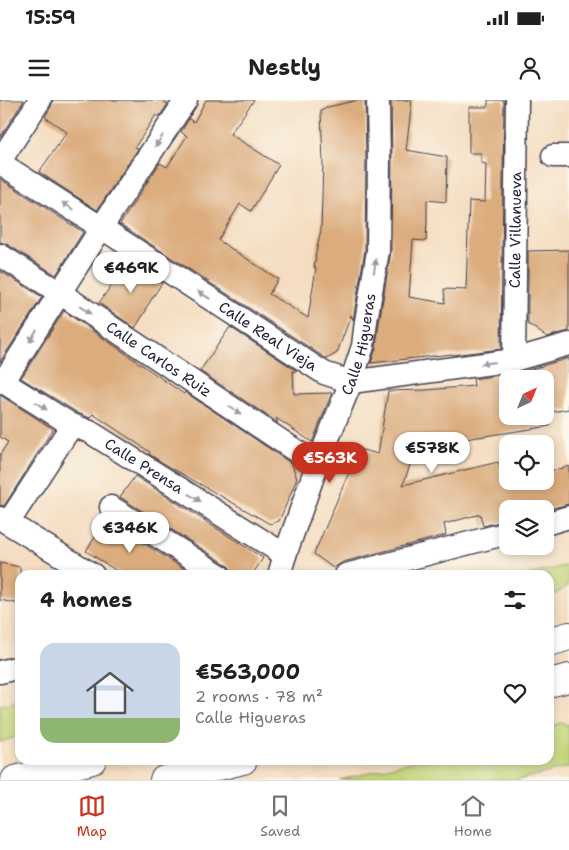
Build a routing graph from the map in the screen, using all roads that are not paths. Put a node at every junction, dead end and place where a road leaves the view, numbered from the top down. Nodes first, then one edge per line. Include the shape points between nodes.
1 (40, 100) edge
2 (186, 100) edge
3 (378, 100) edge
4 (517, 100) edge
5 (0, 162) edge
6 (102, 228) junction
7 (0, 255) edge
8 (60, 293) junction
9 (569, 344) edge
10 (514, 360) junction
11 (2, 381) edge
12 (351, 382) junction
13 (72, 426) junction
14 (317, 465) junction
15 (110, 507) dead end
16 (569, 518) edge
17 (4, 520) edge
18 (554, 522) edge
19 (499, 535) edge
20 (282, 565) edge
21 (85, 570) edge
22 (210, 570) edge
23 (365, 570) edge
24 (569, 636) edge
25 (554, 640) edge
26 (15, 668) edge
27 (0, 672) edge
28 (569, 678) edge
29 (554, 682) edge
30 (72, 765) edge
31 (222, 765) edge
32 (14, 780) edge
33 (164, 780) edge

1 - 5 street
2 -> 6 street
12 -> 3 street, Calle Higueras via 363,346 378,251
4 - 10 street, Calle Villanueva
6 -> 5 street, Calle Real Vieja
6 - 8 street
12 -> 6 street, Calle Real Vieja via 324,374
7 - 8 street, Calle Carlos Ruiz
8 -> 11 street
8 -> 14 street, Calle Carlos Ruiz
9 - 10 street, Calle Real Vieja
10 -> 12 street, Calle Real Vieja
11 -> 13 street, Calle Prensa
12 - 14 street, Calle Higueras
13 - 17 street
13 -> 20 street, Calle Prensa via 90,432
14 - 20 street, Calle Higueras
15 - 22 street
16 - 18 street
17 - 21 street
19 - 23 street
24 - 25 main road
26 - 27 street
28 - 29 main road
30 - 32 main road
31 - 33 main road

